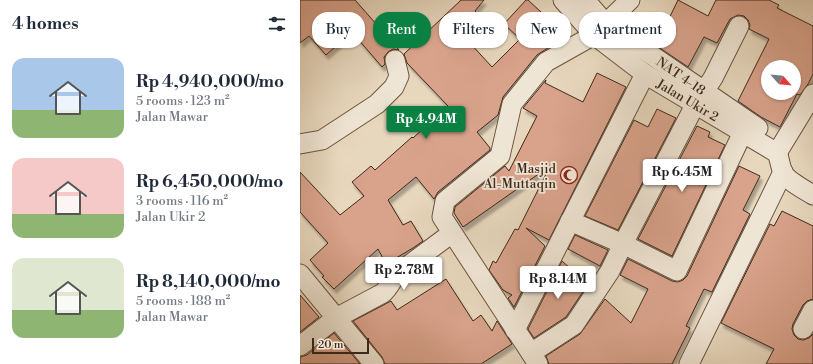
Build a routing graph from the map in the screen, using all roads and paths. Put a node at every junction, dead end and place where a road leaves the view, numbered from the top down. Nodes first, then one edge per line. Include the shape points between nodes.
1 (563, 0) edge
2 (585, 0) edge
3 (630, 0) edge
4 (591, 12) edge
5 (618, 12) edge
6 (579, 13) edge
7 (739, 26) dead end
8 (579, 42) edge
9 (618, 48) edge
10 (626, 48) edge
11 (395, 60) dead end
12 (645, 74) junction
13 (813, 94) edge
14 (700, 98) junction
15 (743, 132) junction
16 (300, 144) edge
17 (780, 149) junction
18 (783, 172) junction
19 (813, 195) edge
20 (570, 221) junction
21 (452, 233) junction
22 (623, 244) junction
23 (300, 274) edge
24 (813, 310) edge
25 (336, 318) junction
26 (515, 330) junction
27 (802, 330) dead end
28 (300, 346) edge
29 (534, 358) edge
30 (374, 364) edge
31 (689, 364) edge

1 - 6 street, Jalan Ukir 2
2 - 4 street, NAT 4-18
3 - 5 street
7 - 14 street
8 - 21 street via 546,62 512,104 500,156 446,201 442,217
9 - 12 street, Jalan Ukir 2
10 - 14 street, NAT 4-18
11 - 16 street via 399,76 394,87 377,104 322,140
12 - 14 street, Jalan Ukir 2
12 - 20 street
13 - 17 street
14 - 15 street, Jalan Ukir 2
14 - 17 street, NAT 4-18
14 - 22 street
15 - 17 street, Jalan Ukir 2
15 - 22 street via 677,271
17 - 18 street
18 - 19 street
18 - 31 street
20 - 22 street
20 - 26 street
21 - 25 street via 398,274 383,292
21 - 26 street
22 - 29 street via 610,271 574,325
23 - 25 street
24 - 27 street
25 - 28 street
25 - 30 street
26 - 29 street

